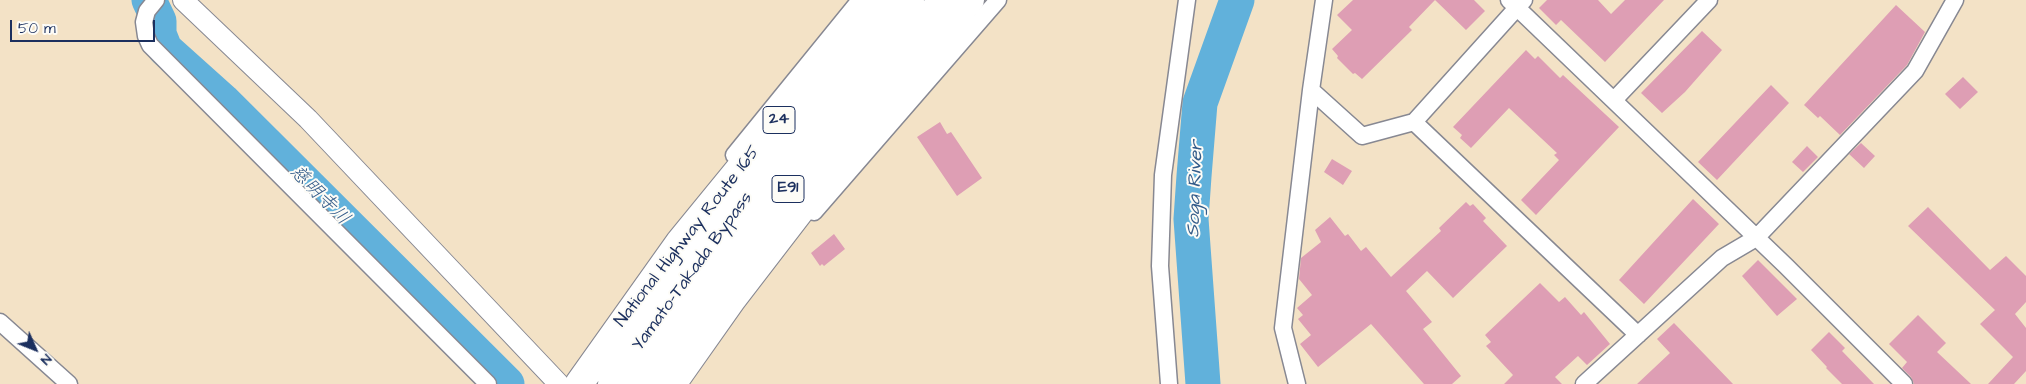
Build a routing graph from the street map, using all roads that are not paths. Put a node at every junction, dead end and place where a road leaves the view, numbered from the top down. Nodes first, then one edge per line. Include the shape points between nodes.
1 (184, 0) edge
2 (860, 0) edge
3 (878, 0) edge
4 (910, 0) edge
5 (943, 0) edge
6 (970, 0) edge
7 (998, 0) edge
8 (1187, 0) edge
9 (1324, 0) edge
10 (1709, 0) edge
11 (1955, 0) edge
12 (1516, 2) edge
13 (151, 6) edge
14 (1311, 90) junction
15 (1614, 100) junction
16 (1414, 122) junction
17 (1756, 238) junction
18 (680, 242) junction
19 (732, 299) junction
20 (0, 322) edge
21 (1638, 335) junction
22 (69, 384) edge
23 (488, 384) edge
24 (559, 384) edge
25 (579, 384) edge
26 (612, 384) edge
27 (641, 384) edge
28 (672, 384) edge
29 (1170, 384) edge
30 (1298, 384) edge
31 (1584, 384) edge
32 (1904, 384) edge

1 - 24 street via 308,119
2 - 18 street via 770,108 722,172
3 - 18 highway, National Highway Route 165 / 24
4 - 26 highway, Yamato-Takada Bypass / E91 via 717,234
5 - 27 highway, Yamato-Takada Bypass / E91 via 736,253
6 - 19 highway via 835,165
7 - 19 street via 848,175
8 - 29 street via 1163,175 1160,266
9 - 14 street
10 - 15 street
11 - 17 street via 1915,71
12 - 15 street
12 - 16 street
13 - 23 street via 144,22 146,36 156,52
14 - 16 street via 1362,136
14 - 30 street via 1283,328
15 - 17 street
16 - 21 street
17 - 21 street via 1722,258
17 - 32 street
18 - 25 highway, National Highway Route 165 / 24
19 - 28 highway
20 - 22 street
21 - 31 street

